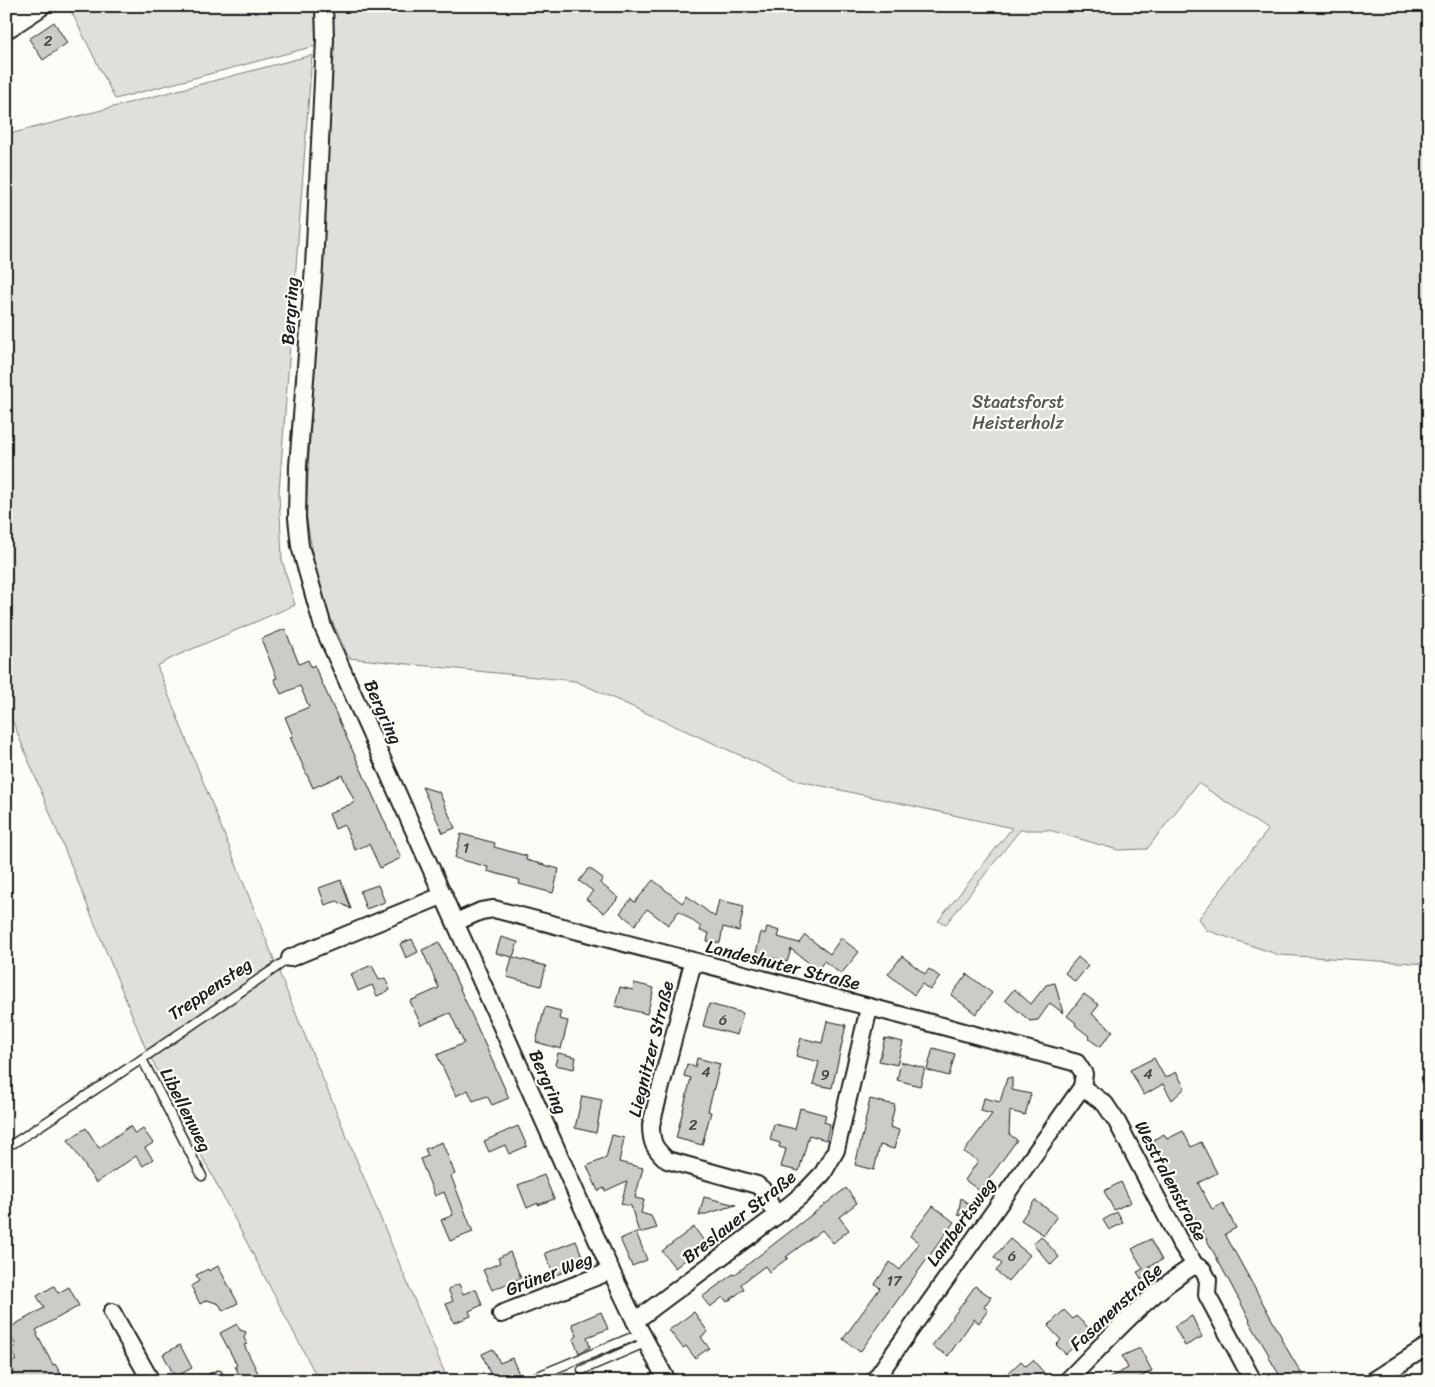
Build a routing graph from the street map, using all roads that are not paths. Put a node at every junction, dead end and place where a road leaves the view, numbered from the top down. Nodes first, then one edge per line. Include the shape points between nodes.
1 (38, 6) edge
2 (324, 6) edge
3 (6, 27) edge
4 (444, 895) junction
5 (456, 922) junction
6 (290, 958) joint
7 (693, 962) junction
8 (869, 1008) junction
9 (142, 1059) junction
10 (1082, 1087) junction
11 (14, 1143) dead end
12 (202, 1176) dead end
13 (776, 1216) junction
14 (1195, 1265) junction
15 (611, 1271) junction
16 (112, 1312) dead end
17 (501, 1314) dead end
18 (641, 1332) junction
19 (1429, 1345) edge
20 (582, 1370) dead end
21 (218, 1375) dead end
22 (533, 1378) dead end
23 (151, 1381) edge
24 (206, 1381) edge
25 (667, 1381) edge
26 (874, 1381) edge
27 (1067, 1381) edge
28 (1253, 1381) edge
29 (1373, 1381) edge

1 - 3 street
2 - 4 street, Bergring via 314,267 298,466 300,546 323,627
4 - 5 street, Bergring
4 - 6 street, Treppensteg
5 - 7 street, Landeshuter Straße via 494,909
5 - 15 street, Bergring
6 - 9 lane, Treppensteg
7 - 8 street, Landeshuter Straße
7 - 13 street, Liegnitzer Straße via 651,1125 651,1140 667,1160 757,1185 763,1190
8 - 10 street, Landeshuter Straße via 1077,1063 1084,1074
8 - 13 street, Breslauer Straße via 836,1150 823,1173 804,1194
9 - 11 lane, Treppensteg
9 - 12 lane, Libellenweg
10 - 14 street, Westfalenstraße via 1105,1104 1117,1122
10 - 26 street, Lambertsweg
13 - 18 street, Breslauer Straße
14 - 27 street, Fasanenstraße via 1174,1277
14 - 28 street, Westfalenstraße via 1203,1270 1208,1280 1208,1295
15 - 17 street, Grüner Weg
15 - 18 street, Bergring
16 - 23 street
18 - 20 lane
18 - 22 lane
18 - 25 street, Bergring
19 - 29 street
21 - 24 lane

